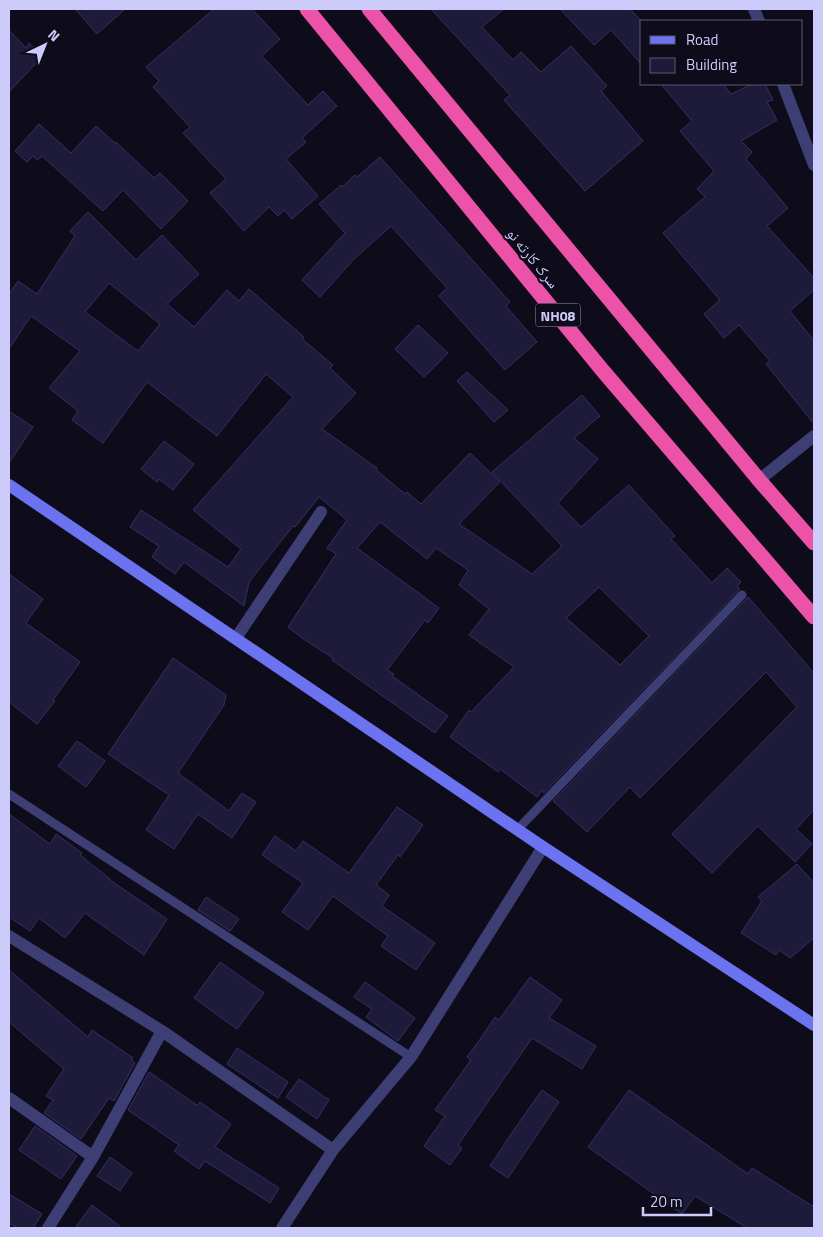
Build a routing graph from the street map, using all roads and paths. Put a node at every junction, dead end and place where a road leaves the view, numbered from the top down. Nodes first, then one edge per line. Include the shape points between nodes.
1 (307, 9) edge
2 (369, 9) edge
3 (783, 85) edge
4 (814, 165) edge
5 (814, 436) edge
6 (759, 480) junction
7 (9, 485) edge
8 (321, 512) dead end
9 (814, 542) edge
10 (742, 595) dead end
11 (814, 617) edge
12 (236, 638) junction
13 (9, 794) edge
14 (517, 830) junction
15 (543, 848) junction
16 (9, 936) edge
17 (814, 1025) edge
18 (162, 1031) junction
19 (411, 1057) junction
20 (9, 1098) edge
21 (333, 1150) junction
22 (93, 1157) junction
23 (48, 1228) edge
24 (282, 1228) edge

1 - 11 highway, سرک کارته نو / NH08 via 603,371
2 - 6 highway
3 - 4 street
5 - 6 street
6 - 9 highway
7 - 12 main road
8 - 12 street
10 - 14 lane
12 - 14 main road
13 - 19 lane
14 - 15 main road
15 - 17 main road
15 - 19 street
16 - 18 street
18 - 21 street
18 - 22 street
19 - 21 street
20 - 22 street
21 - 24 street
22 - 23 street

